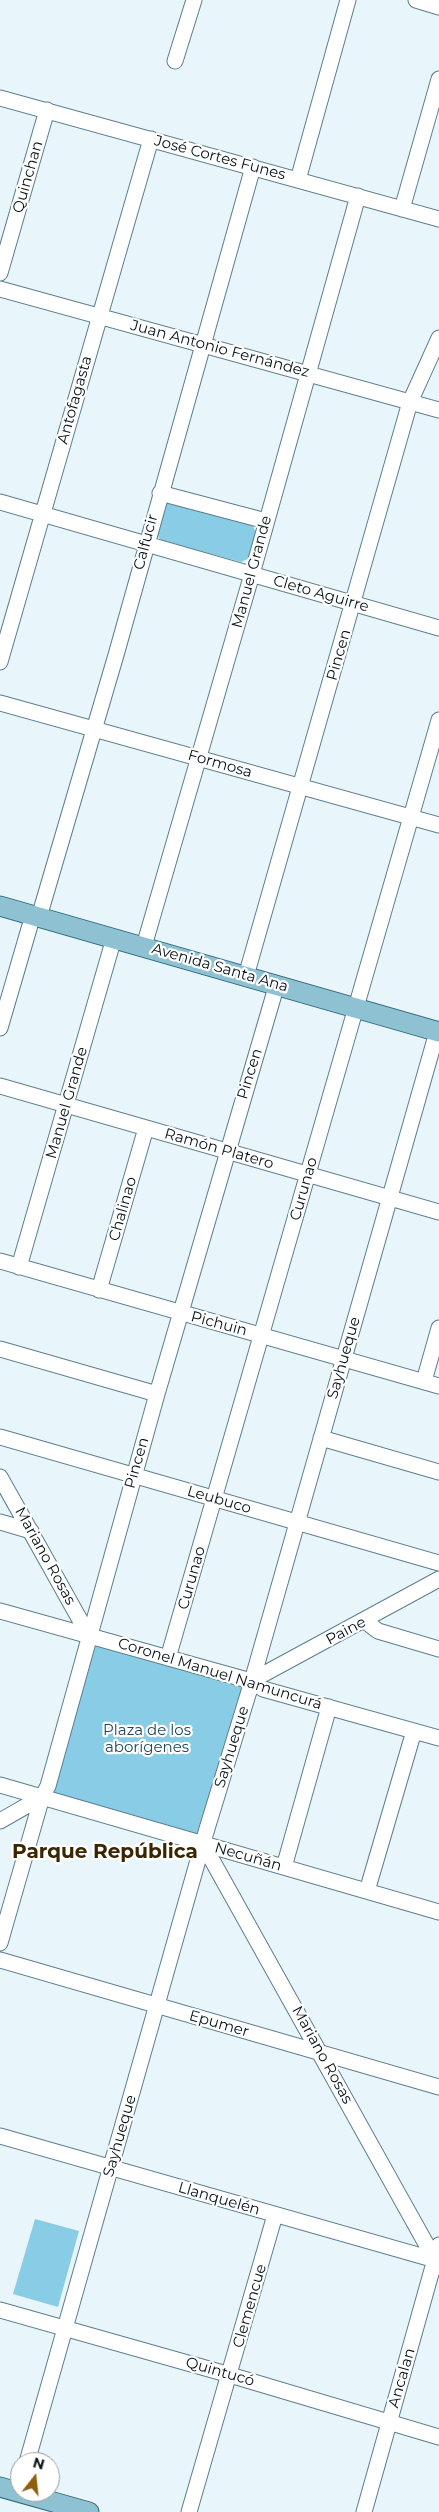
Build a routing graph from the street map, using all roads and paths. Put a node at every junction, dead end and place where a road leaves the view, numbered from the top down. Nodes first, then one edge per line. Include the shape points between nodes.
1 (194, 0) edge
2 (348, 0) edge
3 (416, 0) edge
4 (439, 7) edge
5 (174, 61) dead end
6 (439, 79) edge
7 (0, 98) edge
8 (47, 110) junction
9 (151, 139) junction
10 (253, 167) junction
11 (298, 180) junction
12 (358, 196) junction
13 (402, 208) junction
14 (439, 219) edge
15 (0, 273) edge
16 (0, 289) edge
17 (99, 316) junction
18 (439, 338) edge
19 (203, 345) junction
20 (308, 373) junction
21 (410, 402) junction
22 (439, 410) edge
23 (160, 492) junction
24 (0, 502) edge
25 (43, 514) junction
26 (266, 521) junction
27 (146, 544) junction
28 (252, 574) junction
29 (354, 603) junction
30 (439, 628) edge
31 (0, 662) edge
32 (0, 703) edge
33 (439, 720) edge
34 (93, 729) junction
35 (198, 758) junction
36 (301, 787) junction
37 (411, 818) junction
38 (439, 825) edge
39 (0, 906) edge
40 (36, 916) junction
41 (114, 938) junction
42 (144, 946) junction
43 (246, 976) junction
44 (277, 984) junction
45 (356, 1008) junction
46 (0, 1028) edge
47 (438, 1032) edge
48 (0, 1086) edge
49 (66, 1104) junction
50 (146, 1128) junction
51 (227, 1152) junction
52 (308, 1175) junction
53 (389, 1198) junction
54 (439, 1212) edge
55 (0, 1261) edge
56 (19, 1267) junction
57 (99, 1290) junction
58 (181, 1313) junction
59 (439, 1328) edge
60 (262, 1335) junction
61 (0, 1349) edge
62 (344, 1358) junction
63 (424, 1381) junction
64 (439, 1386) edge
65 (157, 1394) junction
66 (0, 1437) edge
67 (321, 1438) junction
68 (439, 1472) edge
69 (134, 1476) junction
70 (0, 1477) edge
71 (215, 1499) junction
72 (0, 1522) edge
73 (297, 1522) junction
74 (31, 1531) junction
75 (439, 1563) edge
76 (439, 1579) edge
77 (0, 1611) edge
78 (365, 1620) junction
79 (89, 1636) junction
80 (439, 1649) edge
81 (168, 1658) junction
82 (251, 1681) junction
83 (329, 1707) junction
84 (414, 1731) junction
85 (439, 1738) edge
86 (0, 1785) edge
87 (42, 1797) junction
88 (0, 1820) edge
89 (203, 1844) junction
90 (284, 1867) junction
91 (367, 1891) junction
92 (439, 1912) edge
93 (0, 1943) edge
94 (0, 1960) edge
95 (157, 2007) junction
96 (320, 2052) junction
97 (439, 2087) edge
98 (0, 2136) edge
99 (111, 2169) junction
100 (275, 2215) junction
101 (439, 2245) edge
102 (438, 2263) edge
103 (0, 2310) edge
104 (65, 2328) junction
105 (230, 2374) junction
106 (390, 2422) junction
107 (439, 2437) edge
108 (30, 2452) edge
109 (57, 2502) edge
110 (88, 2512) edge
111 (189, 2512) edge
112 (364, 2512) edge

1 - 5 street
2 - 11 street
3 - 4 street
6 - 13 street
7 - 8 street, José Cortes Funes
8 - 9 street, José Cortes Funes
8 - 15 street, Quinchan
9 - 10 street, José Cortes Funes
9 - 17 street, Antofagasta
10 - 11 street, José Cortes Funes
10 - 19 street, Calfucir
11 - 12 street, José Cortes Funes
12 - 13 street, José Cortes Funes
12 - 20 street, Manuel Grande
13 - 14 street, José Cortes Funes
16 - 17 street, Juan Antonio Fernández
17 - 19 street, Juan Antonio Fernández
17 - 25 street, Antofagasta
18 - 21 street, Pincen
19 - 20 street, Juan Antonio Fernández
19 - 23 street, Calfucir
20 - 21 street, Juan Antonio Fernández
20 - 26 street, Manuel Grande
21 - 22 street, Juan Antonio Fernández
21 - 29 street, Pincen
23 - 26 street
23 - 27 street, Calfucir
24 - 25 street, Cleto Aguirre
25 - 27 street, Cleto Aguirre
25 - 31 street, Antofagasta
26 - 28 street, Manuel Grande
27 - 28 street, Cleto Aguirre
27 - 34 street, Calfucir
28 - 29 street, Cleto Aguirre
28 - 35 street, Manuel Grande
29 - 30 street, Cleto Aguirre
29 - 36 street, Pincen
32 - 34 street, Formosa
33 - 37 street, Curunao
34 - 35 street, Formosa
34 - 40 street, Calfucir
35 - 36 street, Formosa
35 - 42 street, Manuel Grande
36 - 37 street, Formosa
36 - 43 street, Pincen
37 - 38 street, Formosa
37 - 45 street, Curunao
39 - 40 main road, Avenida Santa Ana
40 - 41 main road, Avenida Santa Ana
40 - 46 street, Calfucir
41 - 42 main road, Avenida Santa Ana
41 - 49 street, Manuel Grande
42 - 43 main road, Avenida Santa Ana
43 - 44 main road, Avenida Santa Ana
44 - 45 main road, Avenida Santa Ana
44 - 51 street, Pincen
45 - 47 main road, Avenida Santa Ana
45 - 52 street, Curunao
47 - 53 street, Sayhueque
48 - 49 street, Ramón Platero
49 - 50 street, Ramón Platero
49 - 56 street, Manuel Grande
50 - 51 street, Ramón Platero
50 - 57 street, Chalinao
51 - 52 street, Ramón Platero
51 - 58 street, Pincen
52 - 53 street, Ramón Platero
52 - 60 street, Curunao
53 - 54 street, Ramón Platero
53 - 62 street, Sayhueque
55 - 56 street, Pichuin
56 - 57 street, Pichuin
57 - 58 street, Pichuin
58 - 60 street, Pichuin
58 - 65 street, Pincen
59 - 63 street
60 - 62 street, Pichuin
60 - 71 street, Curunao
61 - 65 street
62 - 63 street, Pichuin
62 - 67 street, Sayhueque
63 - 64 street, Pichuin
65 - 69 street, Pincen
66 - 69 street, Leubuco
67 - 68 street
67 - 73 street, Sayhueque
69 - 71 street, Leubuco
69 - 79 street, Pincen
70 - 74 street, Mariano Rosas
71 - 73 street, Leubuco
71 - 81 street, Curunao
72 - 74 street
73 - 75 street, Leubuco
73 - 82 street, Sayhueque
74 - 79 street, Mariano Rosas
76 - 78 street, Paine
77 - 79 street, Coronel Manuel Namuncurá
78 - 80 street via 378,1631
78 - 82 street, Paine
79 - 81 street, Coronel Manuel Namuncurá
79 - 87 street, Pincen via 48,1786
81 - 82 street, Coronel Manuel Namuncurá
82 - 83 street, Coronel Manuel Namuncurá via 263,1689
82 - 89 street, Sayhueque
83 - 84 street, Coronel Manuel Namuncurá
83 - 90 street
84 - 85 street, Coronel Manuel Namuncurá
84 - 91 street
86 - 87 street, Necuñán
87 - 88 street
87 - 89 street, Necuñán
87 - 93 street, Pincen
89 - 90 street, Necuñán
89 - 95 street, Sayhueque
89 - 96 street, Mariano Rosas
90 - 91 street, Necuñán
91 - 92 street, Necuñán
94 - 95 street, Epumer
95 - 96 street, Epumer
95 - 99 street, Sayhueque
96 - 97 street, Epumer
96 - 102 street, Mariano Rosas
98 - 99 street, Llanquelén
99 - 100 street, Llanquelén
99 - 104 street, Sayhueque
100 - 102 street, Llanquelén
100 - 105 street, Clemencue
101 - 102 street, Ancalan
102 - 106 street, Ancalan
103 - 104 street, Quintucó
104 - 105 street, Quintucó
104 - 108 street, Sayhueque
105 - 106 street, Quintucó
105 - 111 street, Clemencue
106 - 107 street, Quintucó
106 - 112 street, Ancalan
109 - 110 main road

